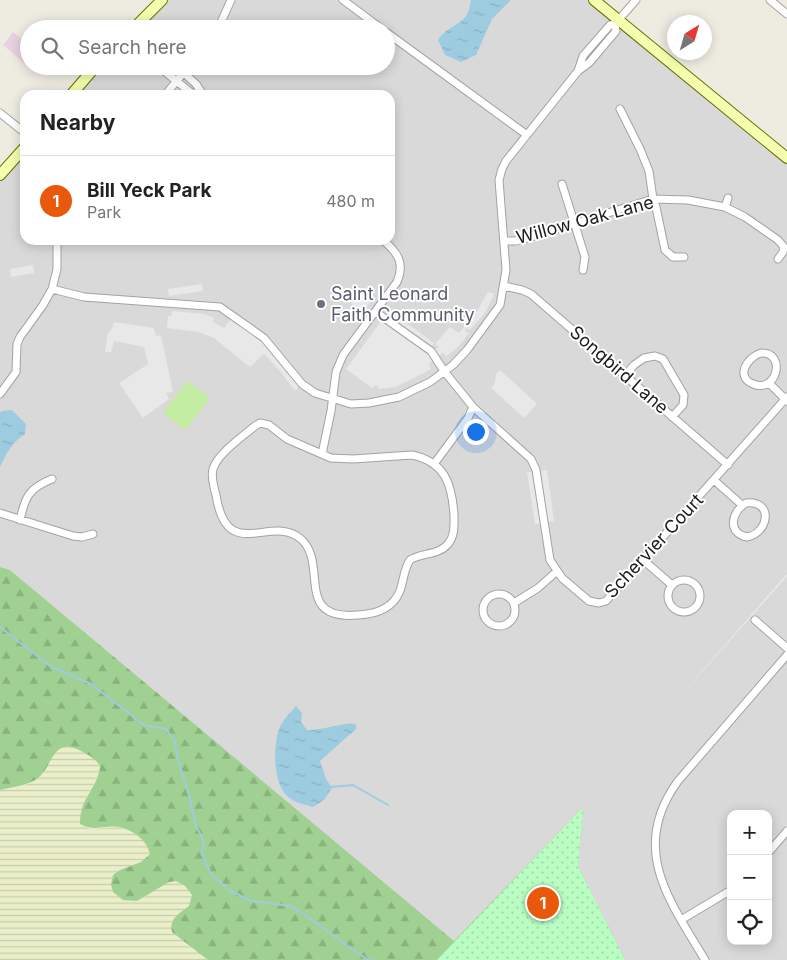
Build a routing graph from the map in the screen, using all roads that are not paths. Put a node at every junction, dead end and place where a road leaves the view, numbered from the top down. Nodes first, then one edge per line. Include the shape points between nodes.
1 (154, 0) edge
2 (162, 0) edge
3 (231, 0) edge
4 (342, 0) edge
5 (594, 0) edge
6 (636, 0) edge
7 (770, 0) edge
8 (787, 14) edge
9 (140, 20) edge
10 (142, 20) edge
11 (222, 20) edge
12 (370, 20) edge
13 (616, 22) junction
14 (395, 39) edge
15 (88, 75) edge
16 (169, 75) edge
17 (182, 75) edge
18 (186, 75) edge
19 (177, 81) junction
20 (74, 90) edge
21 (169, 90) edge
22 (188, 90) edge
23 (200, 90) edge
24 (620, 109) dead end
25 (0, 113) edge
26 (20, 129) edge
27 (527, 135) junction
28 (20, 152) edge
29 (787, 158) edge
30 (0, 175) edge
31 (562, 184) dead end
32 (728, 198) dead end
33 (653, 199) junction
34 (725, 207) junction
35 (573, 223) junction
36 (504, 241) junction
37 (57, 245) edge
38 (388, 245) edge
39 (684, 257) dead end
40 (778, 259) dead end
41 (583, 270) dead end
42 (504, 286) junction
43 (52, 289) junction
44 (376, 312) junction
45 (444, 371) junction
46 (625, 376) junction
47 (769, 383) junction
48 (0, 394) edge
49 (332, 399) junction
50 (786, 399) edge
51 (473, 407) junction
52 (672, 417) junction
53 (322, 454) junction
54 (434, 464) junction
55 (728, 465) junction
56 (52, 479) dead end
57 (714, 480) junction
58 (742, 505) junction
59 (0, 513) edge
60 (20, 520) junction
61 (93, 534) dead end
62 (642, 559) junction
63 (556, 572) junction
64 (672, 585) junction
65 (514, 603) junction
66 (755, 620) dead end
67 (787, 648) edge
68 (787, 655) edge
69 (787, 831) edge
70 (772, 848) edge
71 (727, 892) edge
72 (681, 920) junction
73 (705, 960) edge

1 - 9 street
2 - 10 street
3 - 11 street
4 - 12 street
5 - 13 street
6 - 13 street
7 - 8 street
13 - 27 street via 616,31 578,71
13 - 29 street
14 - 27 street
15 - 20 street
16 - 19 street
17 - 19 street
18 - 23 street
19 - 21 street
19 - 22 street
24 - 33 street via 649,171
25 - 26 street
27 - 36 street via 506,161 499,180
28 - 30 street
31 - 35 street
32 - 34 street
33 - 34 street, Willow Oak Lane via 688,200
33 - 35 street, Willow Oak Lane
33 - 39 street via 664,250 673,257
34 - 40 street, Willow Oak Lane via 778,240 784,247
35 - 36 street, Willow Oak Lane via 528,238
35 - 41 street via 585,257
36 - 42 street
37 - 43 street via 57,269
38 - 44 street via 398,254 400,274
42 - 45 street via 500,305 491,320 467,350
42 - 46 street, Songbird Lane via 531,294
43 - 48 street via 20,337 16,372
43 - 49 street via 84,297 220,307 264,338 302,384
44 - 45 street, Schervier Court via 431,351
44 - 49 street via 343,355 336,372
45 - 49 street via 430,382 399,397 351,404
45 - 51 street, Schervier Court
46 - 52 street, Songbird Lane
46 - 52 street via 644,358 656,356 663,359 684,396 683,405
47 - 47 street via 777,372 776,363 765,352 756,354 746,364 745,376 756,385
47 - 50 street
49 - 53 street
50 - 55 street, Schervier Court
51 - 54 street
51 - 63 street, Schervier Court via 526,453 535,465 548,552
52 - 55 street, Songbird Lane
53 - 54 street via 340,459 412,455
53 - 54 street via 260,423 216,462 213,470 216,495 219,514 233,530 244,534 288,532 305,543 311,555 318,598 331,612 344,616 372,614 386,608 400,591 410,560 439,551 449,543 454,531 453,502 449,484
55 - 57 street, Schervier Court
56 - 60 street via 29,493
57 - 58 street
57 - 62 street, Schervier Court
58 - 58 street via 732,525 737,533 750,537 763,525 765,513 756,503
59 - 60 street
60 - 61 street via 73,536
62 - 63 street, Schervier Court via 606,601 599,603 590,601
62 - 64 street
63 - 65 street
64 - 64 street via 668,597 670,605 681,613 690,613 701,600 698,586 686,580
65 - 65 street via 503,594 490,597 482,609 490,625 500,627 512,621
66 - 67 street
68 - 72 street via 678,781 663,806 656,836 656,863 663,886
69 - 70 street
71 - 72 street
72 - 73 street

